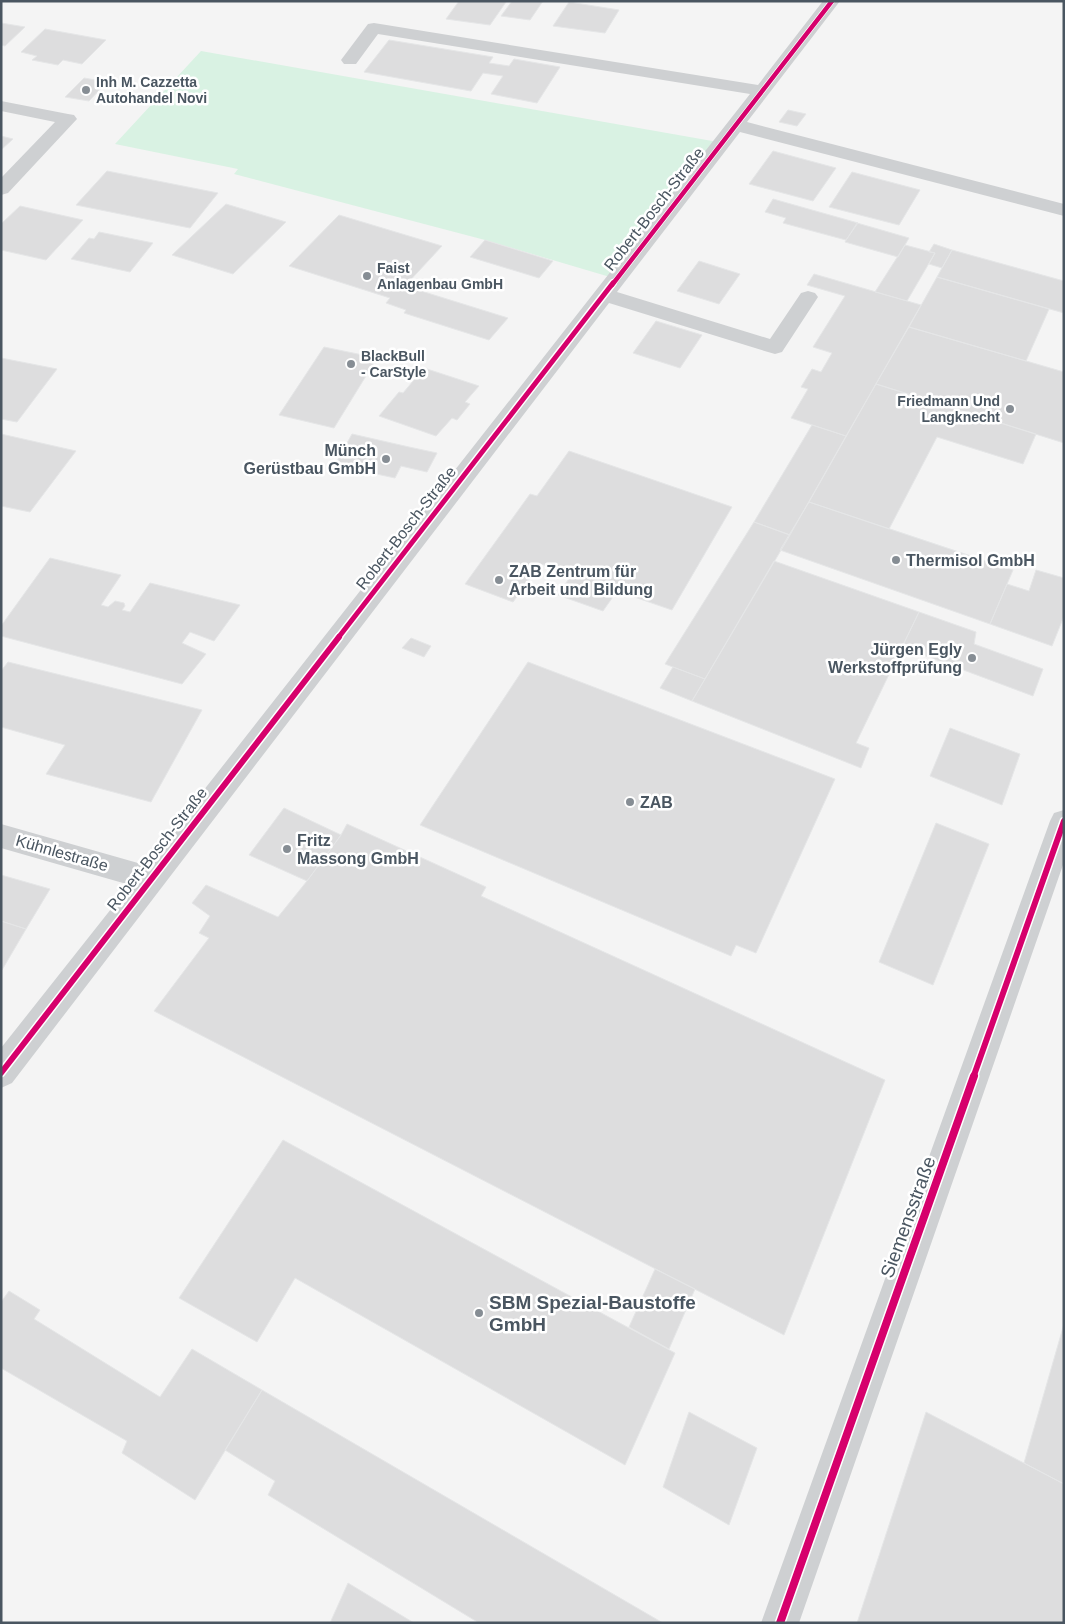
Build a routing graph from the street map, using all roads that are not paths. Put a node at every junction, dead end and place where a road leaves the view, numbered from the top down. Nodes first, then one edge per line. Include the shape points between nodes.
1 (832, 1) edge
2 (350, 60) dead end
3 (762, 91) junction
4 (1, 106) edge
5 (736, 125) junction
6 (1, 188) edge
7 (1064, 210) edge
8 (604, 295) junction
9 (808, 297) dead end
10 (1064, 822) edge
11 (1, 836) edge
12 (151, 879) junction
13 (1, 1073) edge
14 (780, 1623) edge

1 - 3 street, Robert-Bosch-Straße
2 - 3 street via 374,28
3 - 5 street, Robert-Bosch-Straße
4 - 6 street via 68,119
5 - 7 street
5 - 8 street, Robert-Bosch-Straße
8 - 9 street via 775,347
8 - 12 street, Robert-Bosch-Straße
10 - 14 street, Siemensstraße
11 - 12 street, Kühnlestraße
12 - 13 street, Robert-Bosch-Straße

